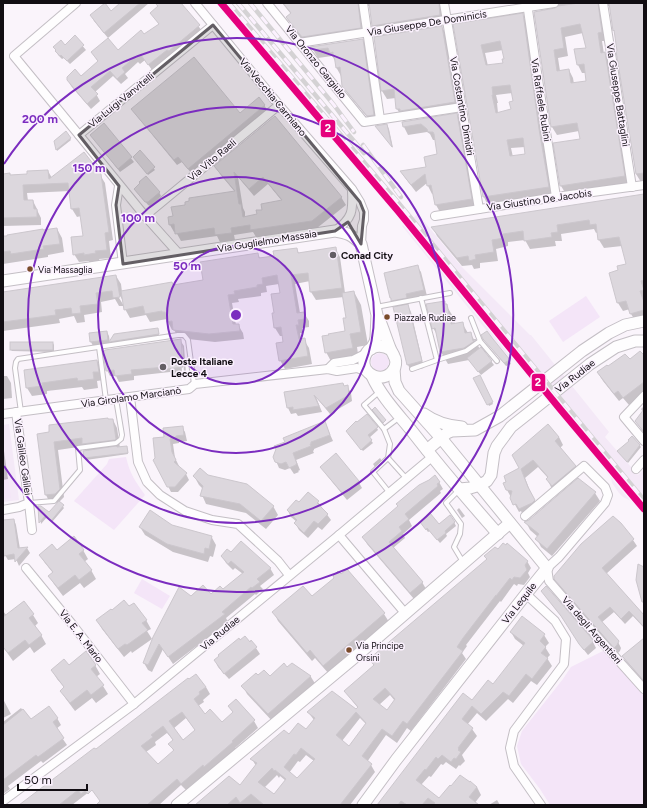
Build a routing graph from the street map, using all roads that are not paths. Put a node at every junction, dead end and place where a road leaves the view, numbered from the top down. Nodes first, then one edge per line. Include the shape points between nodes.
1 (76, 3) edge
2 (195, 3) edge
3 (267, 3) edge
4 (363, 3) edge
5 (444, 3) edge
6 (554, 3) edge
7 (603, 3) edge
8 (528, 5) edge
9 (447, 20) junction
10 (213, 25) junction
11 (366, 32) junction
12 (300, 43) junction
13 (279, 105) junction
14 (462, 107) junction
15 (380, 119) junction
16 (79, 135) junction
17 (644, 185) edge
18 (119, 186) junction
19 (632, 187) junction
20 (352, 189) junction
21 (556, 197) junction
22 (479, 209) junction
23 (145, 216) junction
24 (435, 216) dead end
25 (350, 218) junction
26 (335, 231) junction
27 (357, 240) junction
28 (179, 254) junction
29 (123, 264) junction
30 (3, 281) edge
31 (450, 293) dead end
32 (421, 298) junction
33 (376, 311) junction
34 (471, 318) dead end
35 (643, 321) edge
36 (480, 341) junction
37 (644, 341) edge
38 (99, 346) junction
39 (391, 350) junction
40 (369, 351) junction
41 (437, 360) junction
42 (497, 361) dead end
43 (328, 369) junction
44 (394, 369) junction
45 (412, 369) dead end
46 (370, 374) junction
47 (194, 384) junction
48 (381, 390) junction
49 (644, 396) edge
50 (130, 397) junction
51 (116, 399) junction
52 (106, 400) junction
53 (413, 407) junction
54 (19, 412) junction
55 (3, 414) edge
56 (401, 417) junction
57 (482, 426) junction
58 (384, 429) junction
59 (441, 438) junction
60 (644, 441) edge
61 (429, 453) junction
62 (388, 458) junction
63 (644, 460) edge
64 (636, 469) dead end
65 (406, 478) junction
66 (480, 485) junction
67 (460, 489) junction
68 (389, 492) junction
69 (29, 503) junction
70 (3, 510) edge
71 (525, 516) dead end
72 (510, 523) junction
73 (32, 530) dead end
74 (498, 534) junction
75 (339, 535) junction
76 (464, 563) junction
77 (26, 568) dead end
78 (547, 568) junction
79 (289, 576) junction
80 (526, 594) junction
81 (405, 613) junction
82 (644, 689) edge
83 (134, 704) junction
84 (3, 801) edge
85 (177, 805) edge
86 (363, 805) edge
87 (541, 805) edge

1 - 16 street via 14,56
2 - 10 street, Via Vecchia Carmiano
3 - 12 street, Via Oronzo Gargiulo
4 - 11 street
5 - 9 street, Via Costantino Dimidri
6 - 8 street, Via Giuseppe De Dominicis
7 - 19 street, Via Giuseppe Battaglini
8 - 9 street, Via Giuseppe De Dominicis
8 - 21 street, Via Raffaele Rubini
9 - 11 street, Via Giuseppe De Dominicis
9 - 14 street, Via Costantino Dimidri
10 - 13 street, Via Vecchia Carmiano
10 - 16 street, Via Luigi Vanvitelli
11 - 12 street, Via Giuseppe De Dominicis
11 - 15 street
12 - 15 street, Via Oronzo Gargiulo via 364,122
13 - 20 street, Via Vecchia Carmiano
13 - 23 street, Via Vito Raeli
14 - 15 street
14 - 22 street, Via Costantino Dimidri
16 - 18 street, Via Luigi Vanvitelli
17 - 19 street, Via Giustino De Jacobis
18 - 23 street, Via Luigi Vanvitelli
18 - 29 street via 116,205
19 - 21 street, Via Giustino De Jacobis
20 - 25 street
20 - 27 street, Via Vecchia Carmiano via 364,212
21 - 22 street, Via Giustino De Jacobis
22 - 24 street, Via Giustino De Jacobis
23 - 28 street, Via Luigi Vanvitelli
25 - 26 street
25 - 27 street via 350,228
26 - 27 main road, Via Guglielmo Massaia via 346,233
26 - 28 main road, Via Guglielmo Massaia
27 - 33 main road
28 - 29 main road, Via Guglielmo Massaia
29 - 30 main road, Via Guglielmo Massaia
31 - 32 lane
32 - 33 lane
32 - 41 lane
33 - 39 main road
33 - 40 main road via 376,337
34 - 36 lane
35 - 57 main road, Via Rudiae via 625,325 609,333 582,351 500,416
36 - 41 lane via 466,351
36 - 42 lane
37 - 66 main road, Via Rudiae via 634,341 616,347 590,364 511,427 496,446 491,475
38 - 47 lane via 184,335 188,340
38 - 52 lane
38 - 54 lane via 18,359 15,368
39 - 40 main road via 381,346
39 - 44 main road via 396,359
40 - 43 street, Via Girolamo Marcianò via 353,360 334,363
40 - 46 main road via 364,363
41 - 45 lane
43 - 46 street, Via Girolamo Marcianò via 337,371 357,368
43 - 47 street, Via Girolamo Marcianò
44 - 46 main road via 385,377 378,378
44 - 53 main road via 399,391
46 - 48 main road
47 - 50 street, Via Girolamo Marcianò via 189,389
48 - 56 main road
48 - 58 lane via 364,405
49 - 60 street via 624,417
50 - 51 street, Via Girolamo Marcianò
50 - 79 street via 138,462 147,482 160,495 185,511 212,520 238,524 278,561
51 - 52 street, Via Girolamo Marcianò
51 - 69 lane via 121,439 116,443 78,448 80,470 54,501
52 - 54 street, Via Girolamo Marcianò
53 - 57 main road, Via Rudiae via 440,423 464,427
53 - 59 main road
54 - 55 street, Via Girolamo Marcianò
54 - 69 street, Via Galileo Galilei
56 - 58 lane
56 - 61 main road
57 - 59 main road, Via Rudiae via 474,430 452,431
58 - 62 lane via 390,444
59 - 61 main road
59 - 66 main road
61 - 65 street, Via Rudiae
61 - 67 main road
62 - 65 lane
62 - 68 lane via 373,472
63 - 64 street
65 - 68 street, Via Rudiae
66 - 67 main road
66 - 72 main road
67 - 74 main road
67 - 76 lane via 446,503 461,524 454,547
68 - 75 street, Via Rudiae
69 - 70 street, Via Galileo Galilei
69 - 73 street, Via Galileo Galilei
71 - 78 street, Via Lequile via 584,466 604,487 608,495 605,503
72 - 74 main road
72 - 78 main road
74 - 76 main road
75 - 79 street, Via Rudiae
75 - 81 street
76 - 81 main road
77 - 83 street, Via E. A. Mario
78 - 80 main road, Via Lequile
78 - 82 street, Via degli Argentieri via 549,581
79 - 83 street, Via Rudiae
80 - 86 main road, Via Lequile
80 - 87 street via 555,621 566,639 564,664 514,731 510,748 514,766
81 - 85 main road
83 - 84 street, Via Rudiae

